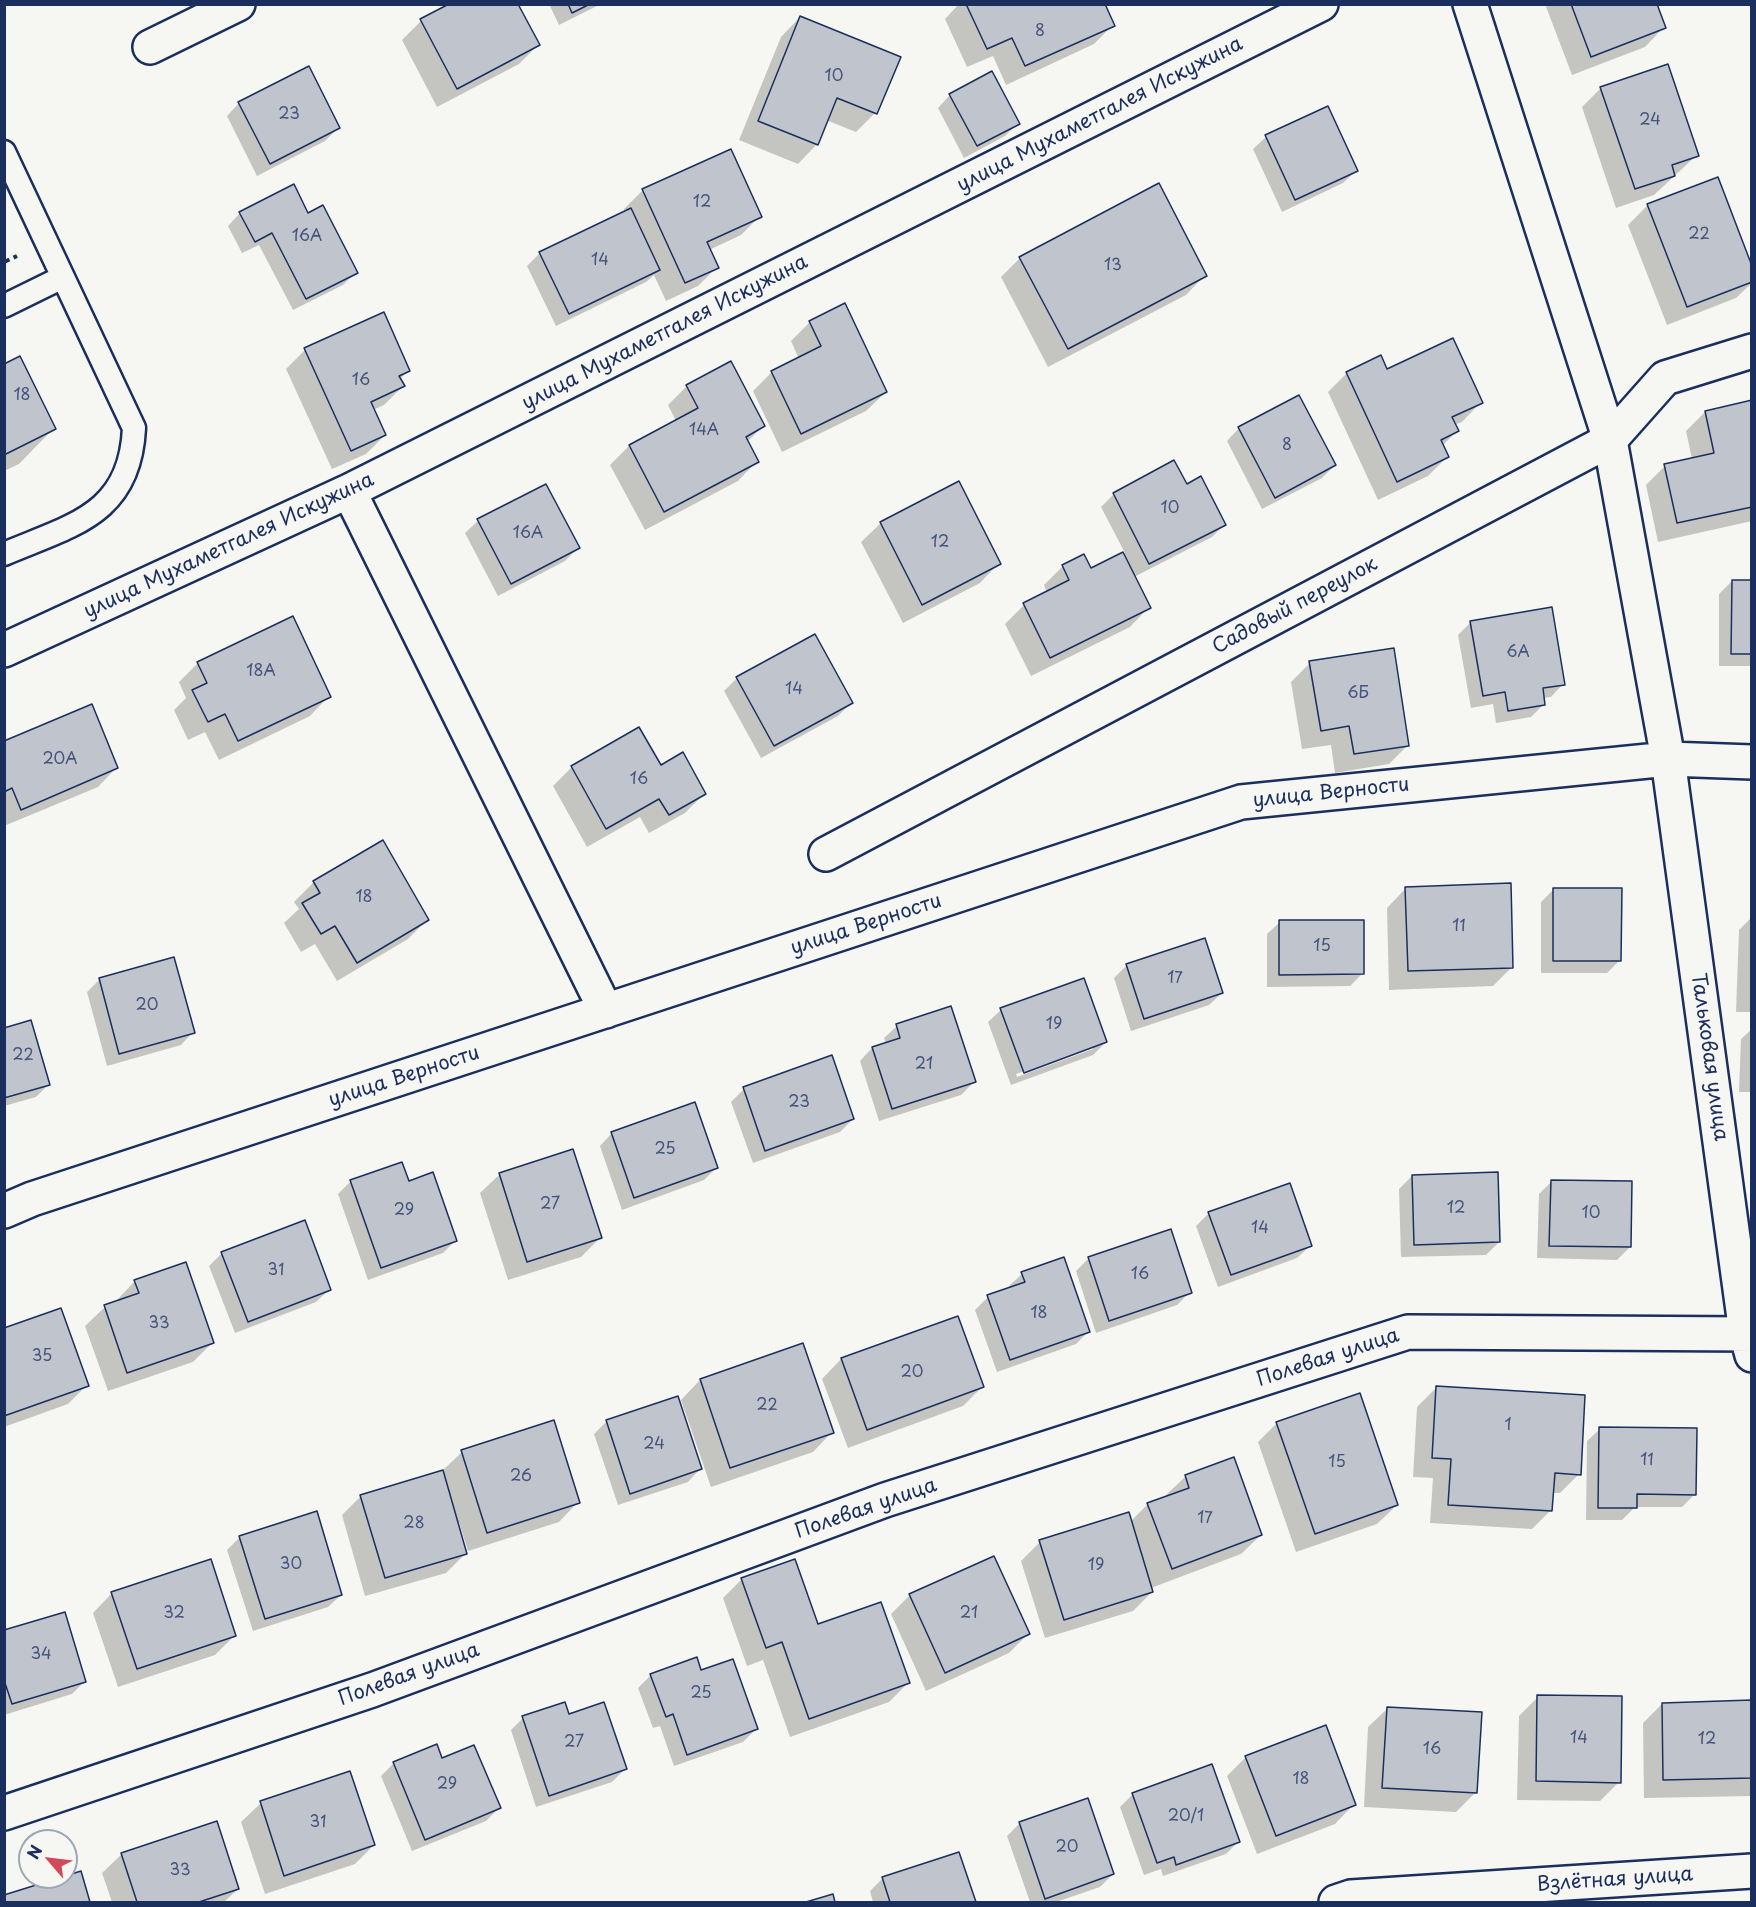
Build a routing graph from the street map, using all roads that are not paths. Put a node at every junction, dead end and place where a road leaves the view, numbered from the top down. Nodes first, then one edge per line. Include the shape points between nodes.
1 (238, 4) edge
2 (1321, 4) edge
3 (1470, 4) edge
4 (150, 47) dead end
5 (4, 152) edge
6 (63, 277) junction
7 (4, 306) edge
8 (1752, 351) edge
9 (1610, 440) junction
10 (348, 491) junction
11 (4, 554) edge
12 (4, 650) edge
13 (1668, 759) junction
14 (1752, 762) edge
15 (826, 854) dead end
16 (606, 1011) junction
17 (4, 1211) edge
18 (1750, 1341) edge
19 (4, 1813) edge
20 (1752, 1870) edge
21 (1336, 1902) edge

1 - 4 street
2 - 10 street, улица Мухаметгалея Искужина
3 - 9 street, Тальковая улица
5 - 6 lane
6 - 7 lane
6 - 11 lane via 134,428 130,461 123,479 98,511
8 - 9 street, Садовый переулок via 1665,378
9 - 13 street, Тальковая улица
9 - 15 street, Садовый переулок
10 - 12 street, улица Мухаметгалея Искужина
10 - 16 street
13 - 14 street, улица Верности
13 - 16 street, улица Верности via 1240,802
13 - 18 street, Тальковая улица
16 - 17 street, улица Верности
18 - 19 street, Полевая улица via 1408,1332 885,1500 372,1690
20 - 21 street, Взлётная улица via 1352,1897

